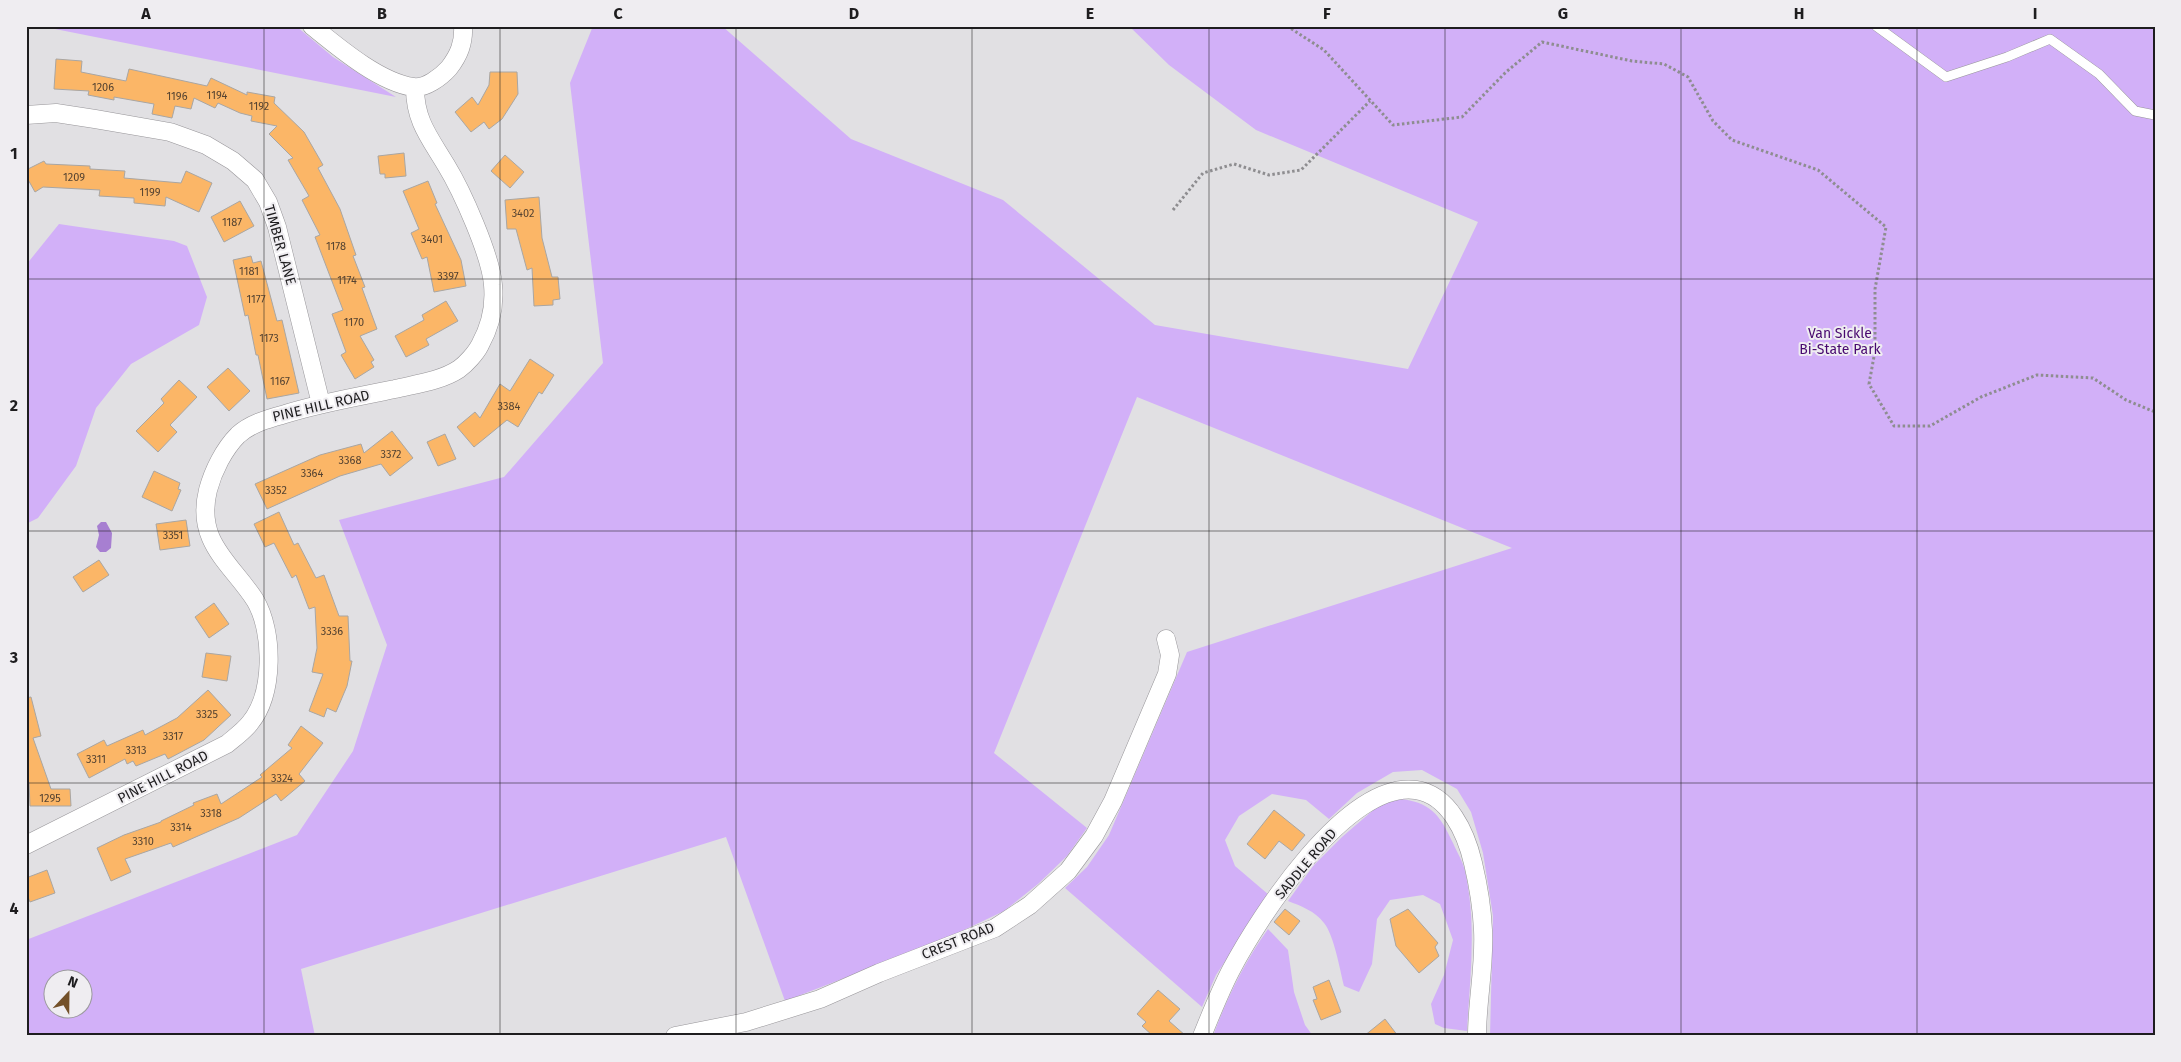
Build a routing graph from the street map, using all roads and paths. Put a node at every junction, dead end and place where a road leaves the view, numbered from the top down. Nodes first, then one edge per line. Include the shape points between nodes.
1 (312, 26) edge
2 (463, 26) edge
3 (1287, 26) edge
4 (1876, 26) edge
5 (415, 88) junction
6 (1370, 101) junction
7 (26, 115) edge
8 (2155, 115) edge
9 (1172, 210) dead end
10 (321, 404) junction
11 (2155, 412) edge
12 (1166, 639) dead end
13 (26, 845) edge
14 (675, 1036) edge
15 (1202, 1036) edge
16 (1477, 1036) edge

1 - 5 street via 374,71
2 - 5 street via 464,37 457,57 430,84
3 - 6 path via 1324,50
4 - 8 lane via 1946,77 2050,39 2099,74 2134,110
5 - 10 street, PINE HILL ROAD via 418,116 447,166 484,249 494,284 492,318 479,347 460,368 428,382
6 - 9 path via 1301,170 1269,175 1234,164 1203,173
6 - 11 path via 1393,125 1462,117 1506,72 1542,42 1632,61 1664,64 1688,77 1712,121 1732,140 1818,170 1886,227 1874,289 1875,351 1869,384 1894,426 1930,426 1981,397 2037,375 2092,378 2126,400
7 - 10 street, TIMBER LANE via 56,113 170,132 206,145 233,161 255,180 277,227
10 - 13 street, PINE HILL ROAD via 259,422 238,435 220,460 208,491 206,518 213,546 255,601 267,632 267,688 251,723 227,744
12 - 14 street, CREST ROAD via 1170,655 1167,674 1113,800 1094,836 1068,871 1030,905 995,928 820,999 746,1022
15 - 16 street, SADDLE ROAD via 1231,970 1294,874 1322,840 1354,812 1378,796 1403,788 1427,792 1446,805 1459,826 1472,861 1483,931

